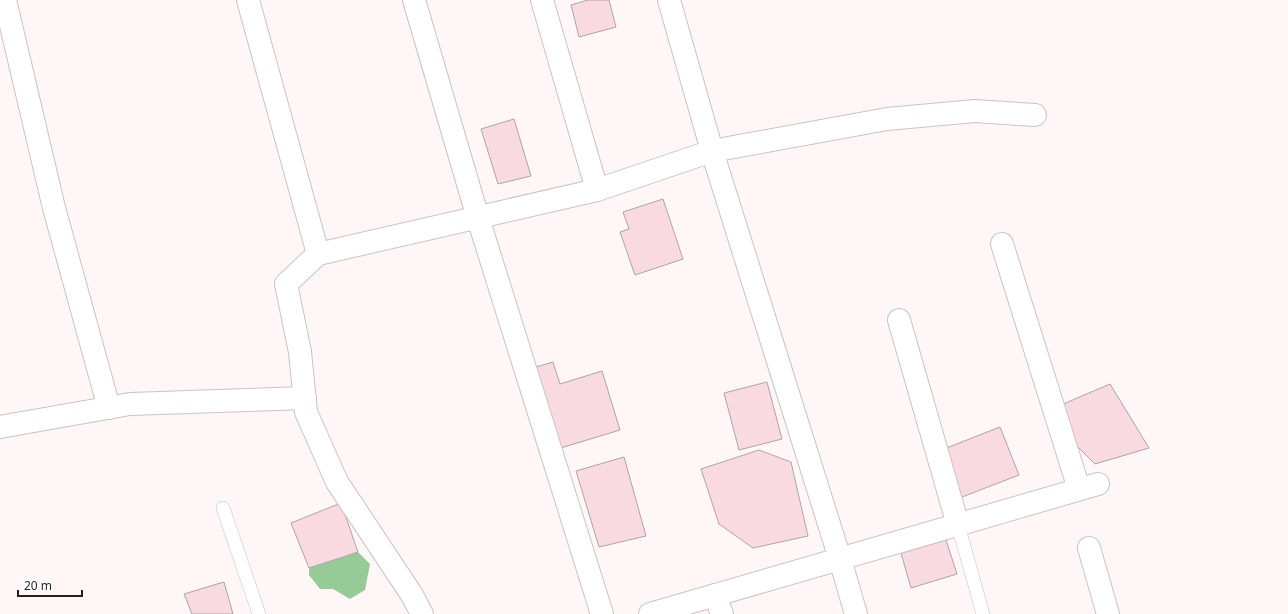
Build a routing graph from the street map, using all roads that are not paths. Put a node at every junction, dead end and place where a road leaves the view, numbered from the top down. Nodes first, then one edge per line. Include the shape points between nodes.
1 (5, 0) edge
2 (248, 0) edge
3 (414, 0) edge
4 (542, 0) edge
5 (669, 0) edge
6 (1035, 114) dead end
7 (712, 151) junction
8 (597, 190) junction
9 (478, 218) junction
10 (1002, 244) dead end
11 (318, 254) junction
12 (899, 320) dead end
13 (305, 398) junction
14 (109, 408) junction
15 (0, 427) edge
16 (223, 508) dead end
17 (958, 525) junction
18 (1089, 548) dead end
19 (840, 559) junction
20 (718, 604) edge
21 (259, 614) edge
22 (422, 614) edge
23 (602, 614) edge
24 (650, 614) edge
25 (856, 614) edge
26 (983, 614) edge
27 (1108, 614) edge

1 - 14 street via 54,208
2 - 11 street
3 - 9 street
4 - 8 street
5 - 7 street
6 - 7 street via 975,111 887,119
7 - 8 street
7 - 19 street
8 - 9 street
9 - 11 street
9 - 23 street
10 - 17 street via 1089,487
11 - 13 street via 286,284 300,352
12 - 17 street
13 - 14 street via 130,404
13 - 22 street via 306,412 337,482
14 - 15 street
16 - 21 lane
17 - 19 street
17 - 26 lane
18 - 27 street
19 - 20 street
19 - 25 street
20 - 24 street

